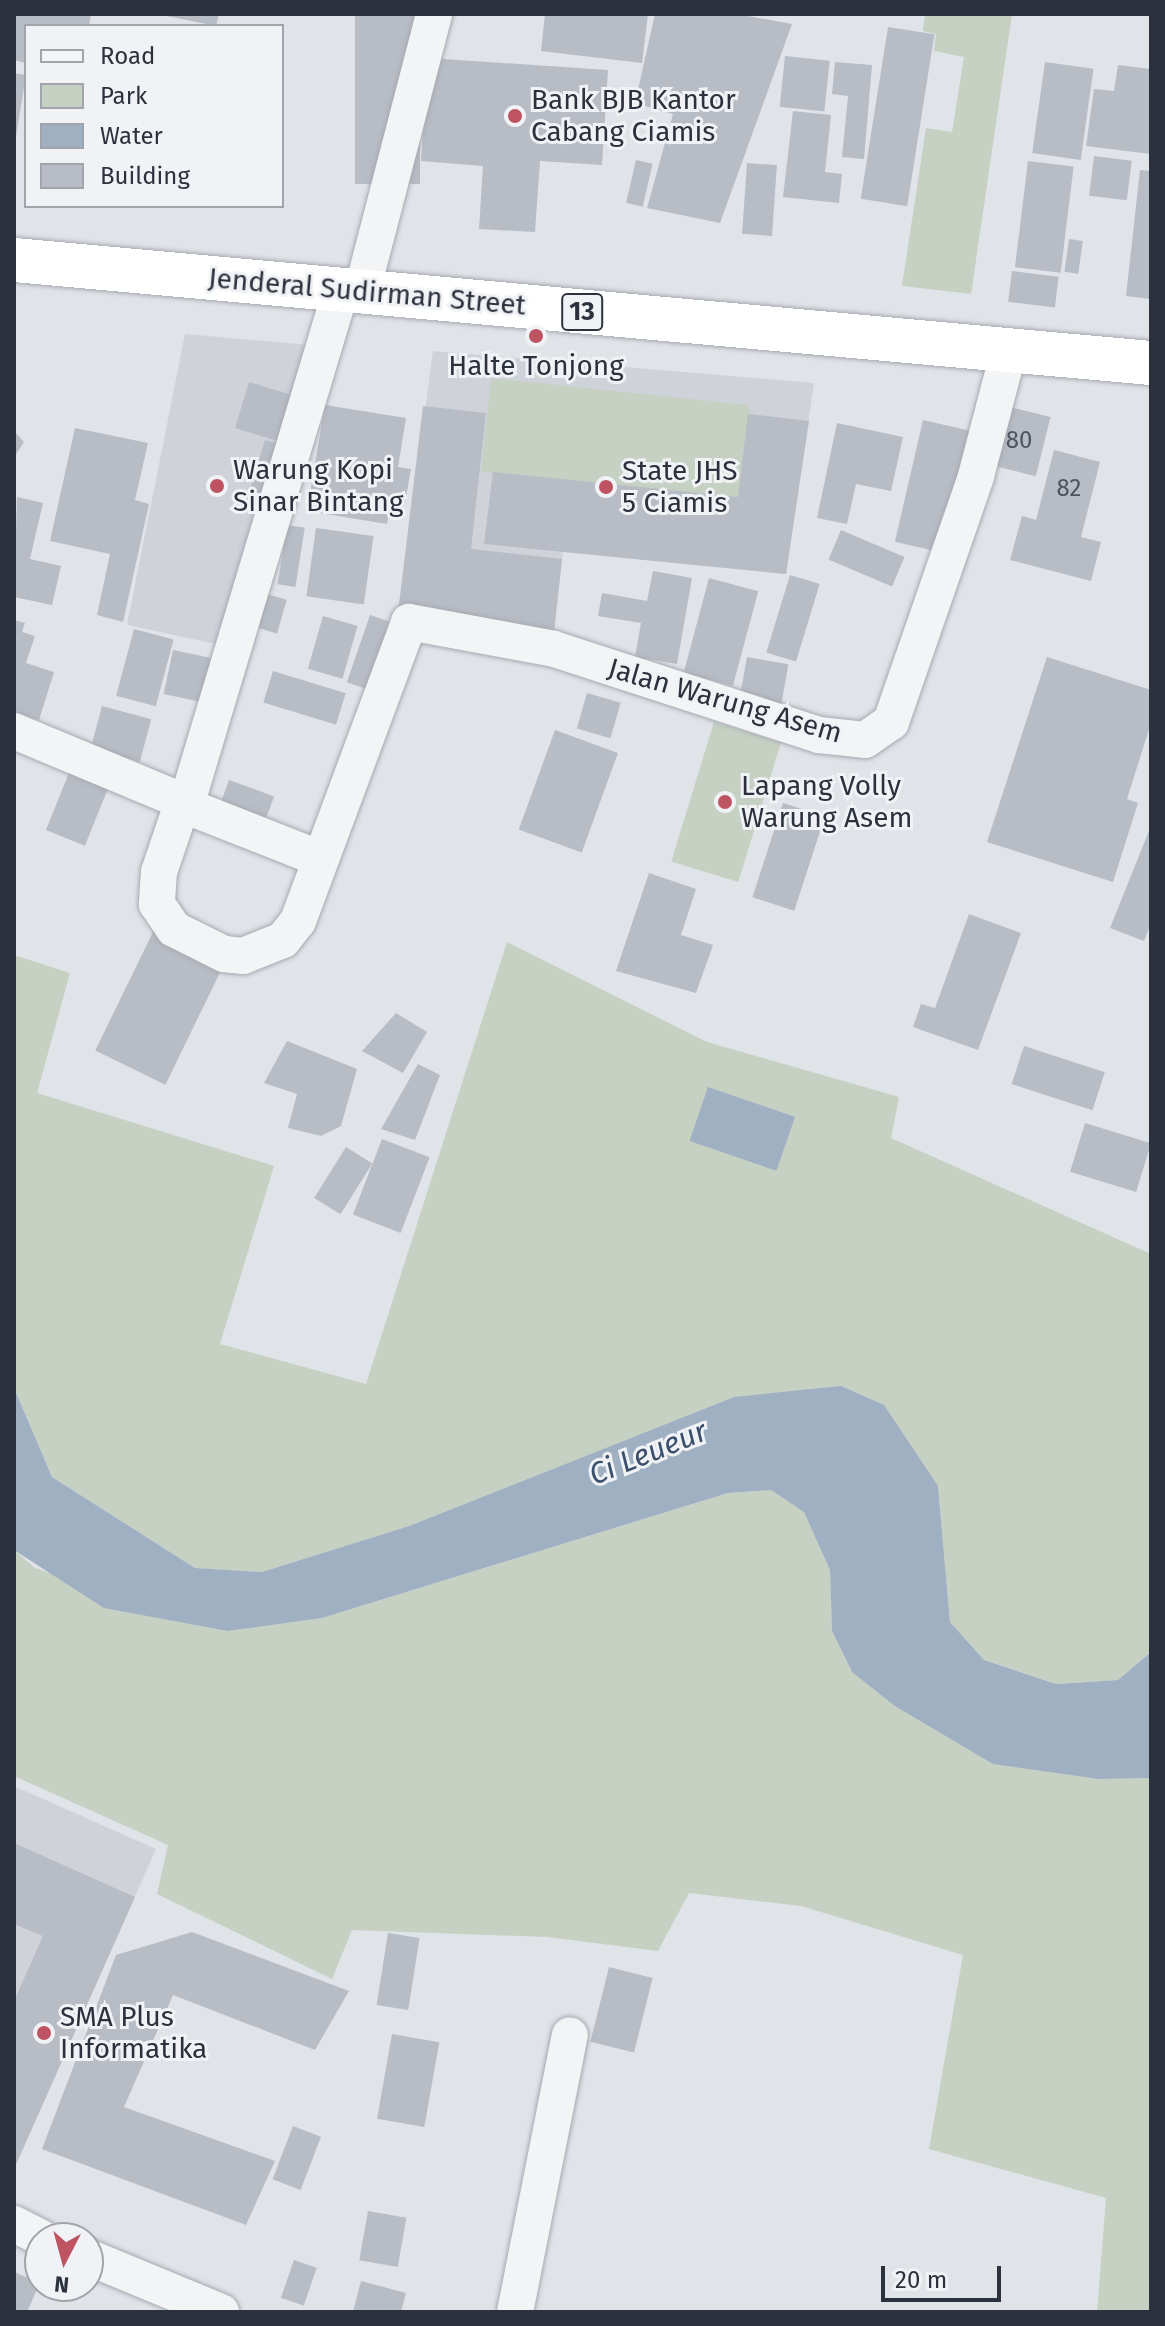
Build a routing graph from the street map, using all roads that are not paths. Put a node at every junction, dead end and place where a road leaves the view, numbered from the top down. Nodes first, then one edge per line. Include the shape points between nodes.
1 (434, 14) edge
2 (14, 260) edge
3 (352, 291) junction
4 (1009, 350) junction
5 (1151, 363) edge
6 (14, 731) edge
7 (179, 803) junction
8 (321, 859) junction
9 (570, 2035) dead end
10 (104, 2264) edge
11 (221, 2312) edge
12 (515, 2312) edge

1 - 3 street
2 - 3 highway, Jenderal Sudirman Street / 13
3 - 4 highway, Jenderal Sudirman Street / 13
3 - 7 street via 195,778
4 - 5 highway, Jenderal Sudirman Street / 13
4 - 8 street, Jalan Warung Asem via 976,476 891,722 865,740 819,735 554,649 409,622
6 - 7 street
7 - 8 street
7 - 8 street via 155,888 157,904 174,929 224,954 263,952 283,940 298,921
9 - 12 street
10 - 11 street

